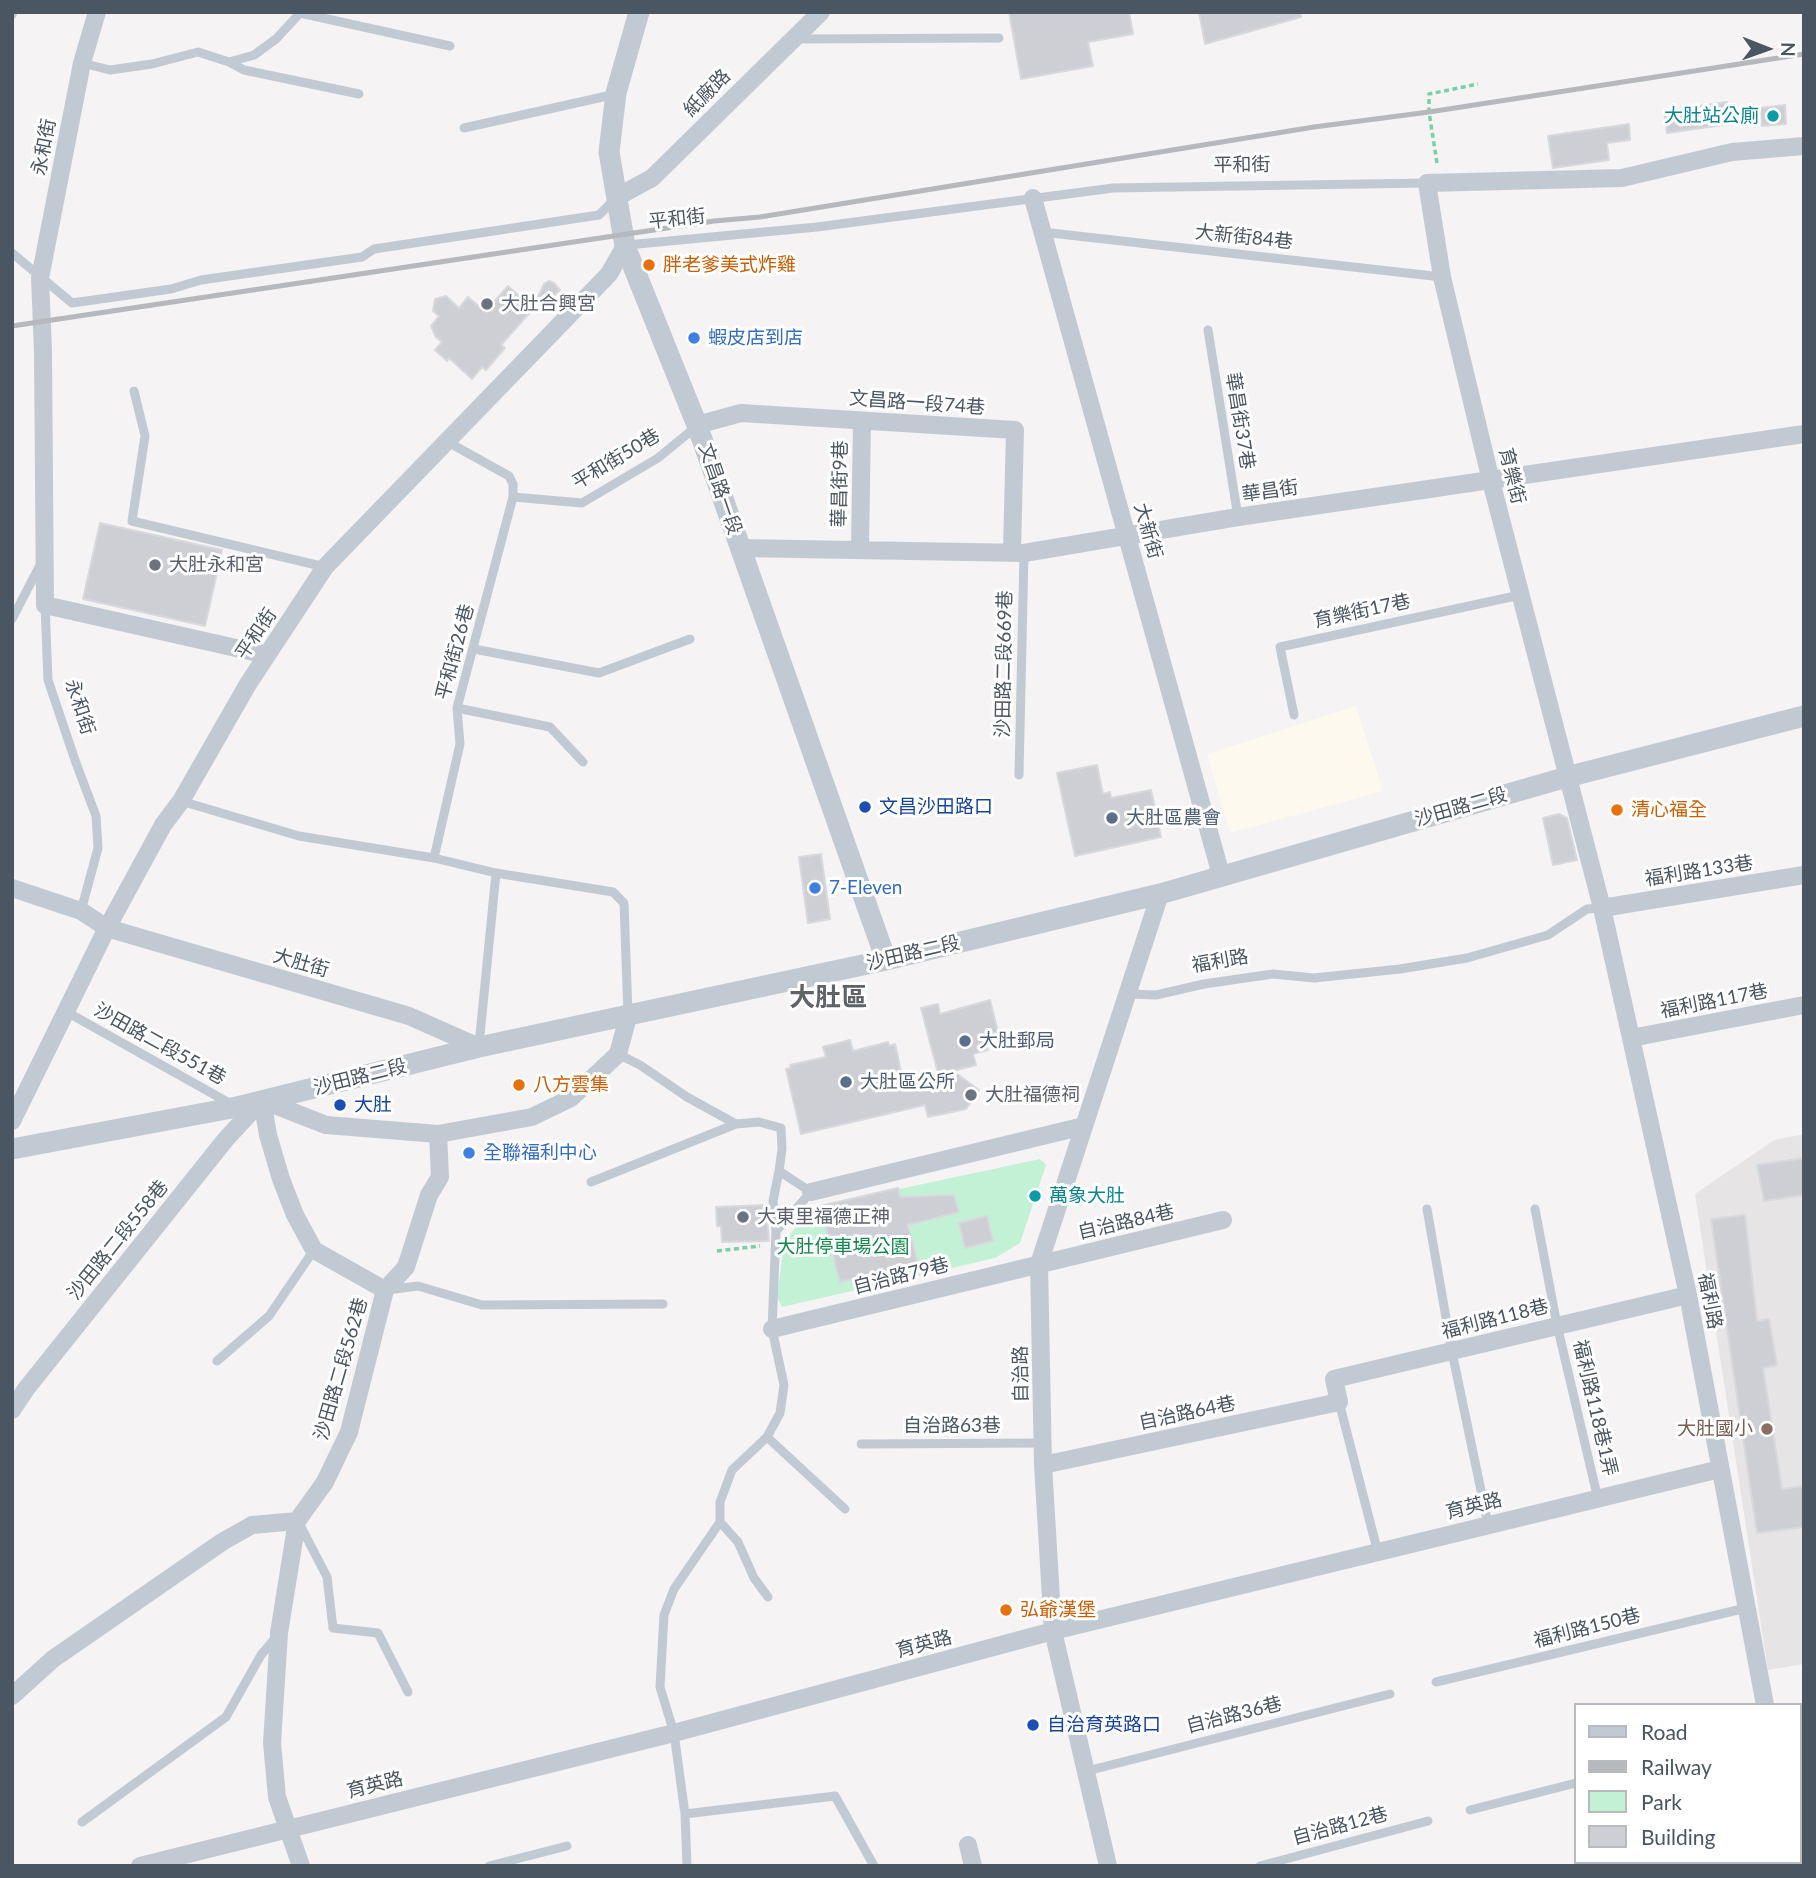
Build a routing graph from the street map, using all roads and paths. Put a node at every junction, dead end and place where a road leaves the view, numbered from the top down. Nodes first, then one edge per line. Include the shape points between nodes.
1 (97, 12) edge
2 (639, 12) edge
3 (821, 12) edge
4 (301, 13) edge
5 (999, 38) dead end
6 (792, 39) junction
7 (450, 46) dead end
8 (229, 62) junction
9 (82, 63) junction
10 (1478, 84) dead end
11 (616, 93) junction
12 (359, 94) dead end
13 (464, 128) dead end
14 (1804, 146) edge
15 (1433, 183) junction
16 (617, 197) junction
17 (1034, 198) junction
18 (1042, 233) junction
19 (625, 246) junction
20 (12, 253) edge
21 (1442, 276) junction
22 (40, 278) junction
23 (1208, 330) dead end
24 (134, 391) dead end
25 (862, 421) junction
26 (698, 425) junction
27 (1804, 434) edge
28 (446, 441) junction
29 (1491, 481) junction
30 (513, 497) junction
31 (1238, 517) junction
32 (1128, 535) junction
33 (740, 548) junction
34 (860, 548) junction
35 (1018, 552) junction
36 (44, 557) junction
37 (325, 567) junction
38 (1520, 595) junction
39 (45, 605) junction
40 (12, 619) edge
41 (690, 639) dead end
42 (474, 649) junction
43 (267, 655) junction
44 (457, 708) junction
45 (1294, 715) dead end
46 (1804, 716) edge
47 (583, 762) dead end
48 (1019, 775) dead end
49 (1567, 776) junction
50 (181, 801) junction
51 (434, 858) junction
52 (496, 873) junction
53 (1804, 874) edge
54 (1221, 875) junction
55 (12, 888) edge
56 (1160, 894) junction
57 (1602, 908) junction
58 (82, 911) junction
59 (107, 928) junction
60 (886, 960) junction
61 (1128, 993) junction
62 (1804, 1005) edge
63 (65, 1011) junction
64 (628, 1017) junction
65 (1631, 1038) junction
66 (479, 1047) junction
67 (618, 1054) junction
68 (262, 1100) junction
69 (237, 1107) junction
70 (12, 1121) edge
71 (736, 1124) junction
72 (1084, 1126) junction
73 (438, 1134) junction
74 (12, 1150) edge
75 (779, 1171) junction
76 (591, 1182) dead end
77 (811, 1192) junction
78 (1427, 1209) dead end
79 (1535, 1209) dead end
80 (1223, 1220) dead end
81 (776, 1231) junction
82 (775, 1245) junction
83 (314, 1250) junction
84 (717, 1251) dead end
85 (1039, 1264) junction
86 (385, 1290) junction
87 (1688, 1295) junction
88 (663, 1304) dead end
89 (1557, 1325) junction
90 (772, 1329) junction
91 (1452, 1352) junction
92 (217, 1361) dead end
93 (1339, 1402) junction
94 (12, 1410) edge
95 (767, 1437) junction
96 (1044, 1443) junction
97 (861, 1444) dead end
98 (1043, 1465) junction
99 (1720, 1469) junction
100 (1598, 1499) junction
101 (845, 1509) dead end
102 (298, 1521) junction
103 (720, 1522) junction
104 (1488, 1524) junction
105 (1378, 1553) junction
106 (768, 1597) dead end
107 (1746, 1608) junction
108 (1053, 1631) junction
109 (279, 1633) junction
110 (1436, 1682) dead end
111 (408, 1692) dead end
112 (1390, 1694) dead end
113 (12, 1696) edge
114 (1765, 1703) edge
115 (674, 1733) junction
116 (1087, 1771) junction
117 (1574, 1784) edge
118 (1470, 1810) dead end
119 (685, 1814) junction
120 (1429, 1821) dead end
121 (82, 1822) dead end
122 (287, 1828) junction
123 (968, 1845) dead end
124 (567, 1846) dead end
125 (140, 1866) edge
126 (300, 1866) edge
127 (489, 1866) edge
128 (687, 1866) edge
129 (874, 1866) edge
130 (973, 1866) edge
131 (1108, 1866) edge
132 (1260, 1866) edge

1 - 9 street, 永和街
2 - 11 street, 文昌路一段
3 - 6 street, 紙廠路
4 - 7 lane
4 - 8 lane via 254,55
5 - 6 lane
6 - 16 street, 紙廠路 via 652,178
8 - 9 lane via 198,52 110,70
8 - 12 lane via 244,70
9 - 22 street, 永和街
10 - 15 path via 1429,94
11 - 13 lane
11 - 16 street, 文昌路一段 via 609,152
14 - 15 street, 平和街 via 1732,152 1622,178
15 - 17 lane, 平和街 via 1113,188
15 - 21 street, 育樂街
16 - 19 street, 文昌路一段
16 - 22 lane via 599,215 374,249 362,257 72,303
17 - 18 street, 大新街
17 - 19 lane, 平和街 via 817,227
18 - 21 lane, 大新街84巷
18 - 32 street, 大新街
19 - 26 street, 文昌路一段
19 - 28 street, 平和街 via 608,274
20 - 22 lane
21 - 29 street, 育樂街
22 - 36 street, 永和街
23 - 31 lane, 華昌街37巷
24 - 37 lane via 145,436 132,521
25 - 26 street, 文昌路一段74巷 via 741,413
25 - 34 street, 華昌街9巷
25 - 35 street, 文昌路一段74巷 via 1015,430
26 - 30 lane, 平和街50巷 via 657,458 582,503
26 - 33 street, 文昌路一段
27 - 29 street, 華昌街
28 - 30 lane via 509,476
28 - 37 street, 平和街
29 - 31 street, 華昌街
29 - 38 street, 育樂街
30 - 42 lane, 平和街26巷
31 - 32 street, 華昌街
32 - 35 street, 華昌街
32 - 54 street, 大新街
33 - 34 street, 華昌街
33 - 60 street, 文昌路一段
34 - 35 street, 華昌街
35 - 48 lane, 沙田路二段669巷
36 - 39 street, 永和街
36 - 40 lane
37 - 43 street, 平和街
38 - 45 lane, 育樂街17巷 via 1280,647
38 - 49 street, 育樂街
39 - 43 street
39 - 58 lane, 永和街 via 48,680 96,816 98,848
41 - 42 lane via 599,673
42 - 44 lane, 平和街26巷
43 - 50 street, 平和街
44 - 47 lane via 550,727
44 - 51 lane, 平和街26巷 via 460,744
46 - 49 street, 沙田路二段
49 - 54 street, 沙田路二段
49 - 57 street, 福利路
50 - 51 lane via 299,836
50 - 59 street, 平和街
51 - 52 lane
52 - 64 lane via 612,892 625,903
52 - 66 lane
53 - 57 street, 福利路133巷
54 - 56 street, 沙田路二段
55 - 58 street
56 - 60 street, 沙田路二段
56 - 61 street, 自治路
57 - 61 lane, 福利路 via 1587,909 1548,935 1467,958 1314,978 1273,974 1156,995
57 - 65 street, 福利路
58 - 59 street
59 - 63 street, 平和街
59 - 66 street, 大肚街 via 409,1016
60 - 64 street, 沙田路二段
61 - 72 street, 自治路
62 - 65 street, 福利路117巷
63 - 69 lane, 沙田路二段551巷
63 - 70 street, 平和街
64 - 66 street, 沙田路二段
64 - 67 street
65 - 87 street, 福利路
66 - 68 street, 沙田路二段
67 - 71 lane
67 - 73 street via 571,1098 532,1117
68 - 69 street, 沙田路二段
68 - 73 street via 326,1125
68 - 83 street via 281,1179
68 - 94 street, 沙田路二段558巷 via 22,1387
69 - 74 street, 沙田路二段
71 - 75 lane via 759,1122 781,1128
71 - 76 lane
72 - 77 street
72 - 85 street, 自治路
73 - 86 street via 440,1177 429,1195 406,1267
75 - 77 lane
75 - 81 lane via 773,1201
77 - 81 lane
78 - 91 lane
79 - 89 lane, 福利路118巷1弄
80 - 85 street, 自治路84巷
81 - 82 lane
82 - 84 path
82 - 90 lane
83 - 86 street, 沙田路二段562巷
83 - 92 lane via 269,1316
85 - 90 street, 自治路79巷
85 - 96 street, 自治路
86 - 88 lane via 418,1286 482,1305
86 - 102 street, 沙田路二段562巷 via 349,1432 326,1482
87 - 89 street, 福利路118巷
87 - 99 street, 福利路
89 - 91 street, 福利路118巷
89 - 100 lane, 福利路118巷1弄
90 - 95 lane via 784,1385 780,1413
91 - 93 street, 福利路118巷 via 1335,1379
91 - 104 lane
93 - 98 street, 自治路64巷
93 - 105 lane
95 - 101 lane
95 - 103 lane via 732,1470 720,1502
96 - 97 lane, 自治路63巷
96 - 98 street, 自治路
98 - 108 street, 自治路
99 - 100 street, 育英路
99 - 107 street, 福利路
100 - 104 street, 育英路
102 - 109 street
102 - 111 lane via 327,1577 333,1628 378,1633
102 - 113 street via 252,1525 222,1542 53,1659
103 - 106 lane via 738,1542
103 - 115 lane via 674,1589 664,1615 660,1687
104 - 105 street, 育英路
105 - 108 street, 育英路
107 - 110 lane, 福利路150巷
107 - 114 street, 福利路
108 - 115 street, 育英路
108 - 116 street, 自治路
109 - 121 lane via 226,1717
109 - 122 street via 272,1743 277,1797
112 - 116 lane, 自治路36巷
115 - 119 lane
115 - 122 street, 育英路
116 - 131 street, 自治路
117 - 118 lane
119 - 128 lane
119 - 129 lane via 835,1796
120 - 132 lane, 自治路12巷
122 - 125 street, 育英路
122 - 126 street
123 - 130 street
124 - 127 lane

